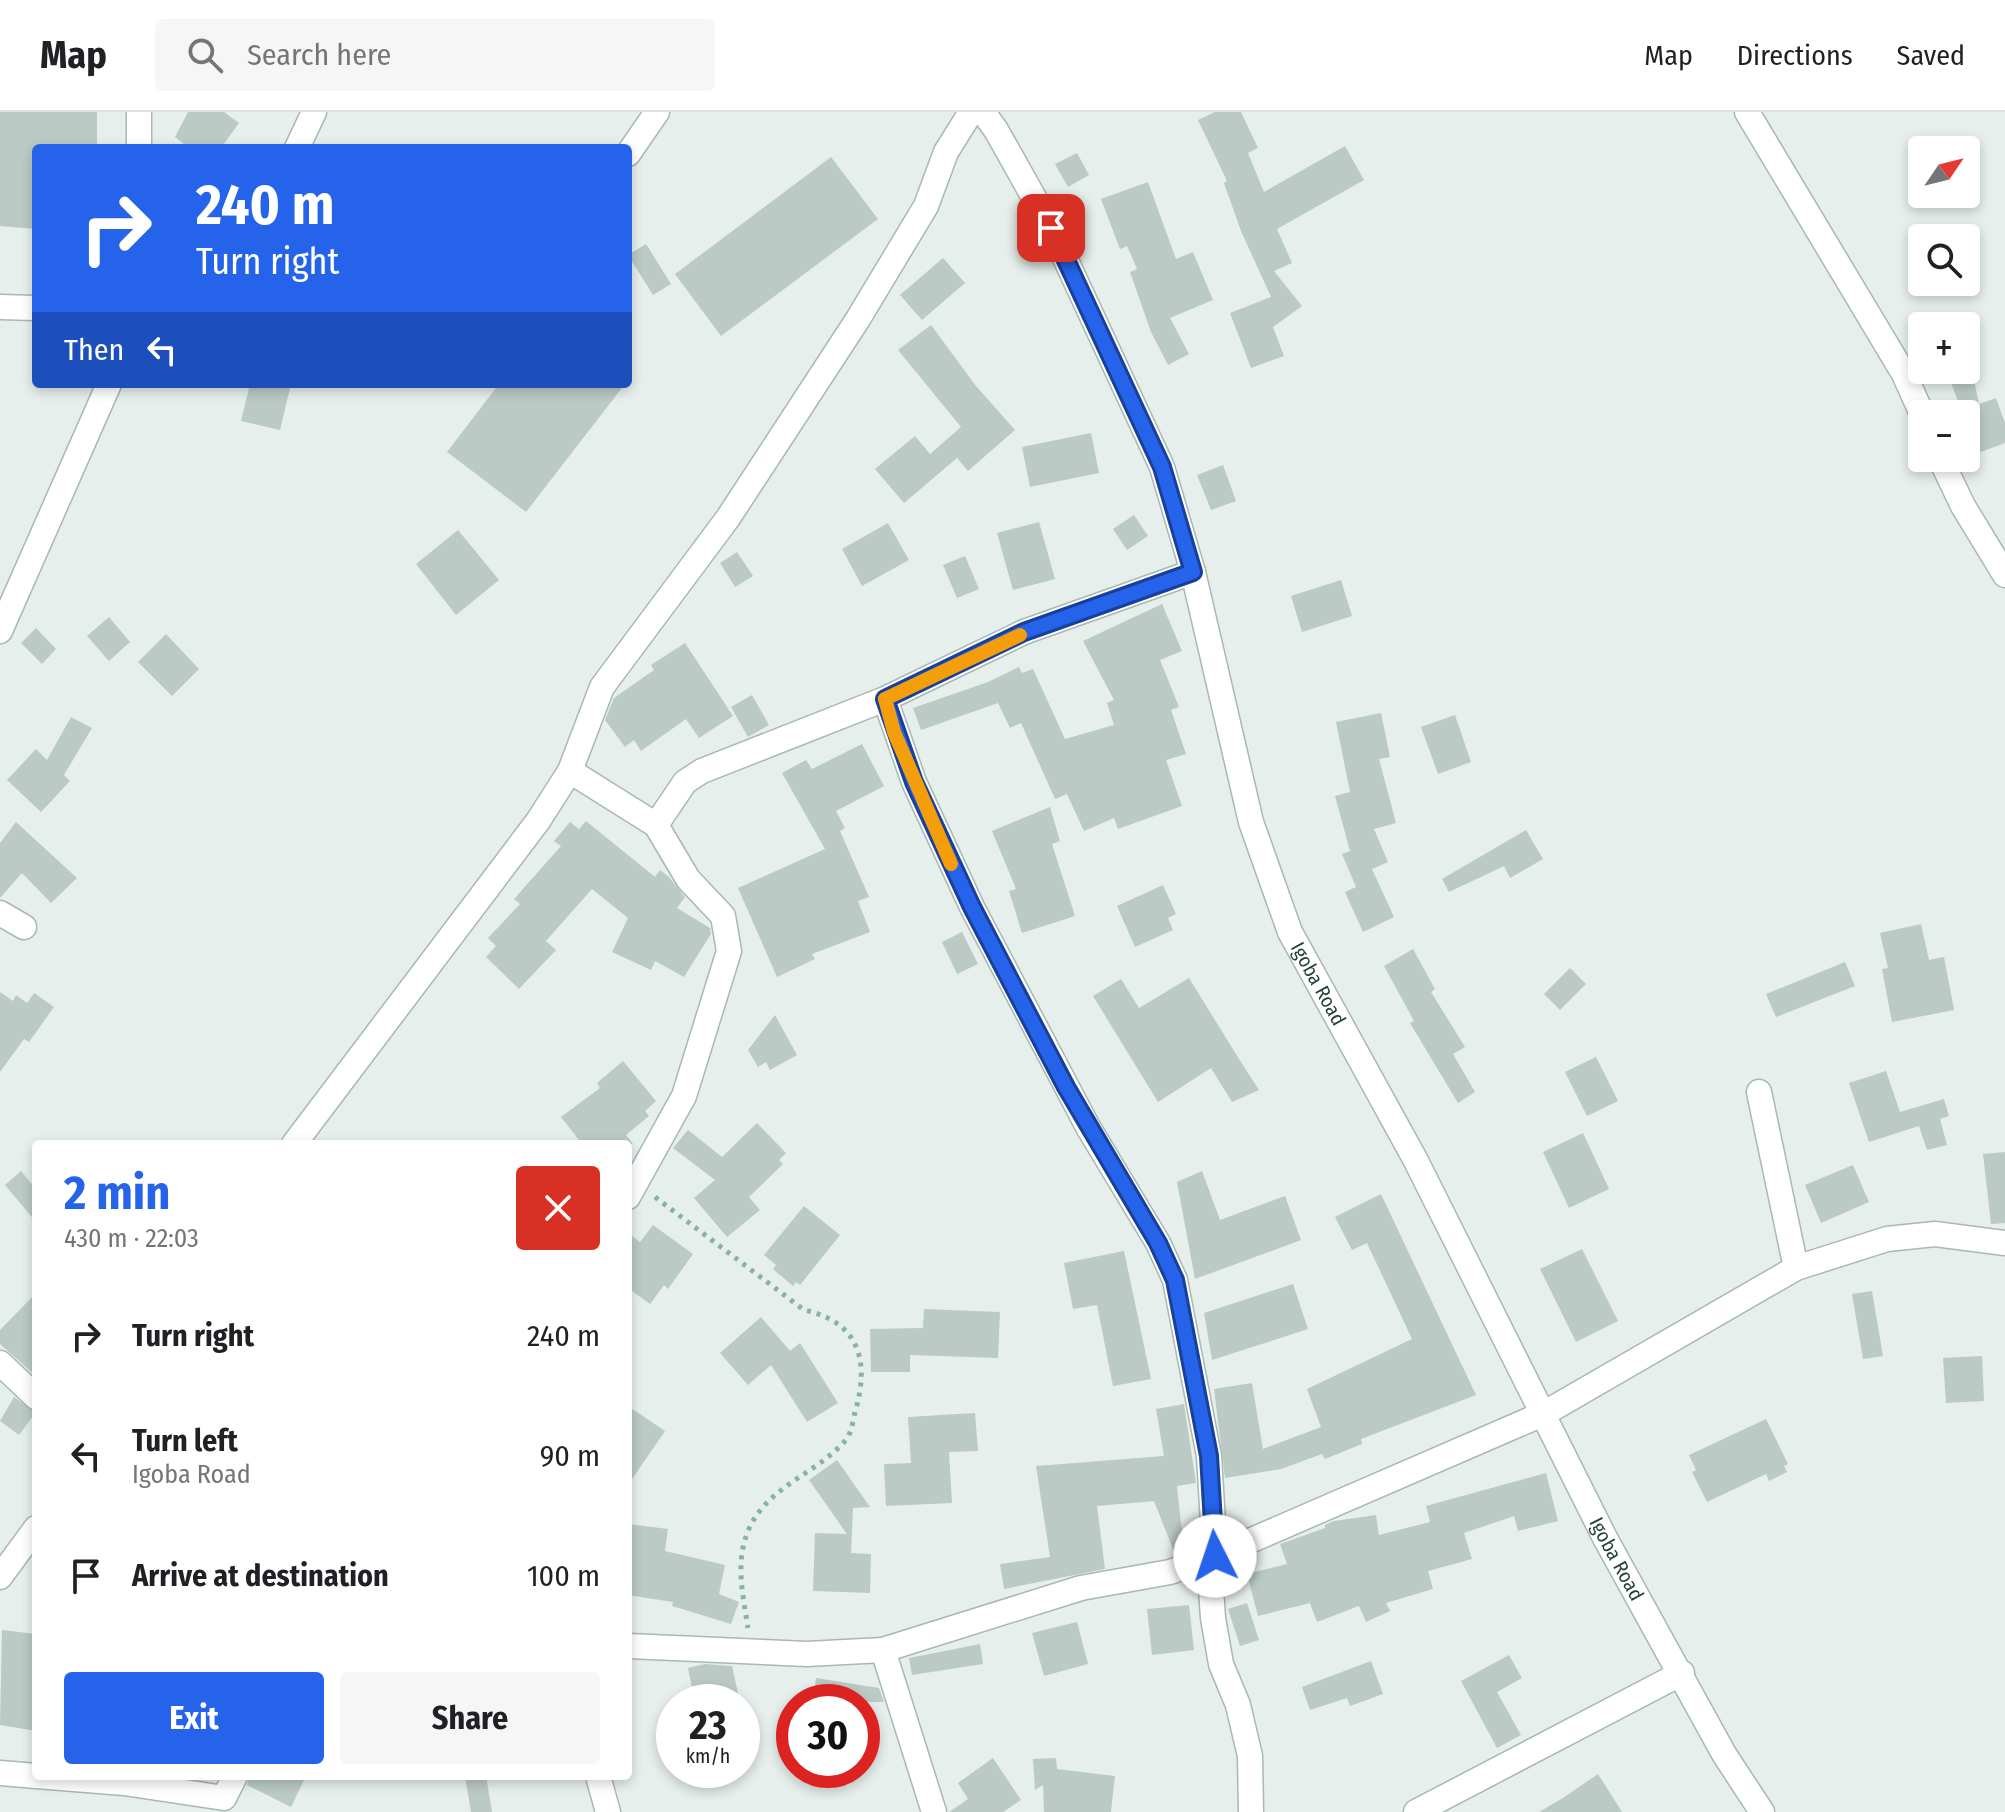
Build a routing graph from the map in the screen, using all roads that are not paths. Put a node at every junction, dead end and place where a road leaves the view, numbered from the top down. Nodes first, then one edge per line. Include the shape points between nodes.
1 (139, 112) edge
2 (314, 112) edge
3 (657, 112) edge
4 (971, 112) edge
5 (983, 112) edge
6 (1747, 112) edge
7 (139, 144) edge
8 (299, 144) edge
9 (632, 148) edge
10 (0, 307) edge
11 (32, 308) edge
12 (107, 388) edge
13 (1916, 400) edge
14 (1947, 472) edge
15 (1193, 572) junction
16 (2005, 575) edge
17 (0, 631) edge
18 (885, 699) junction
19 (570, 771) junction
20 (656, 825) junction
21 (0, 913) edge
22 (24, 927) dead end
23 (1759, 1092) dead end
24 (297, 1140) edge
25 (633, 1191) edge
26 (2005, 1243) edge
27 (1796, 1268) junction
28 (0, 1363) edge
29 (32, 1393) edge
30 (1545, 1413) junction
31 (32, 1533) edge
32 (1215, 1556) junction
33 (0, 1577) edge
34 (632, 1646) edge
35 (883, 1650) junction
36 (1682, 1673) junction
37 (0, 1773) edge
38 (32, 1776) edge
39 (87, 1780) edge
40 (599, 1780) edge
41 (228, 1795) edge
42 (608, 1812) edge
43 (934, 1812) edge
44 (1251, 1812) edge
45 (1416, 1812) edge
46 (1762, 1812) edge

1 - 7 street
2 - 8 street
3 - 9 street
4 - 19 street via 946,152 920,217 858,319 728,518 602,687
5 - 15 street, Igoba Road via 1051,228 1125,381 1162,467
6 - 13 street
10 - 11 street
12 - 17 street
14 - 16 street
15 - 18 street via 1024,632
15 - 30 street, Igoba Road via 1251,822 1290,932 1415,1159
18 - 20 street via 702,771 685,782
18 - 32 street via 914,782 972,907 1175,1280 1209,1456
19 - 20 street
19 - 24 street via 471,914
20 - 25 street via 688,879 723,916 729,951 684,1096
21 - 22 street
23 - 27 street
26 - 27 street via 1935,1234 1887,1239
27 - 30 street
28 - 29 street
30 - 32 street
30 - 36 street, Igoba Road via 1605,1538
31 - 33 street
32 - 35 street via 1170,1572 1081,1588
32 - 44 street via 1213,1618 1221,1664 1250,1756
34 - 35 street via 807,1654
35 - 43 street
36 - 45 street
36 - 46 street, Igoba Road via 1724,1754
37 - 38 street
39 - 41 street
40 - 42 street

